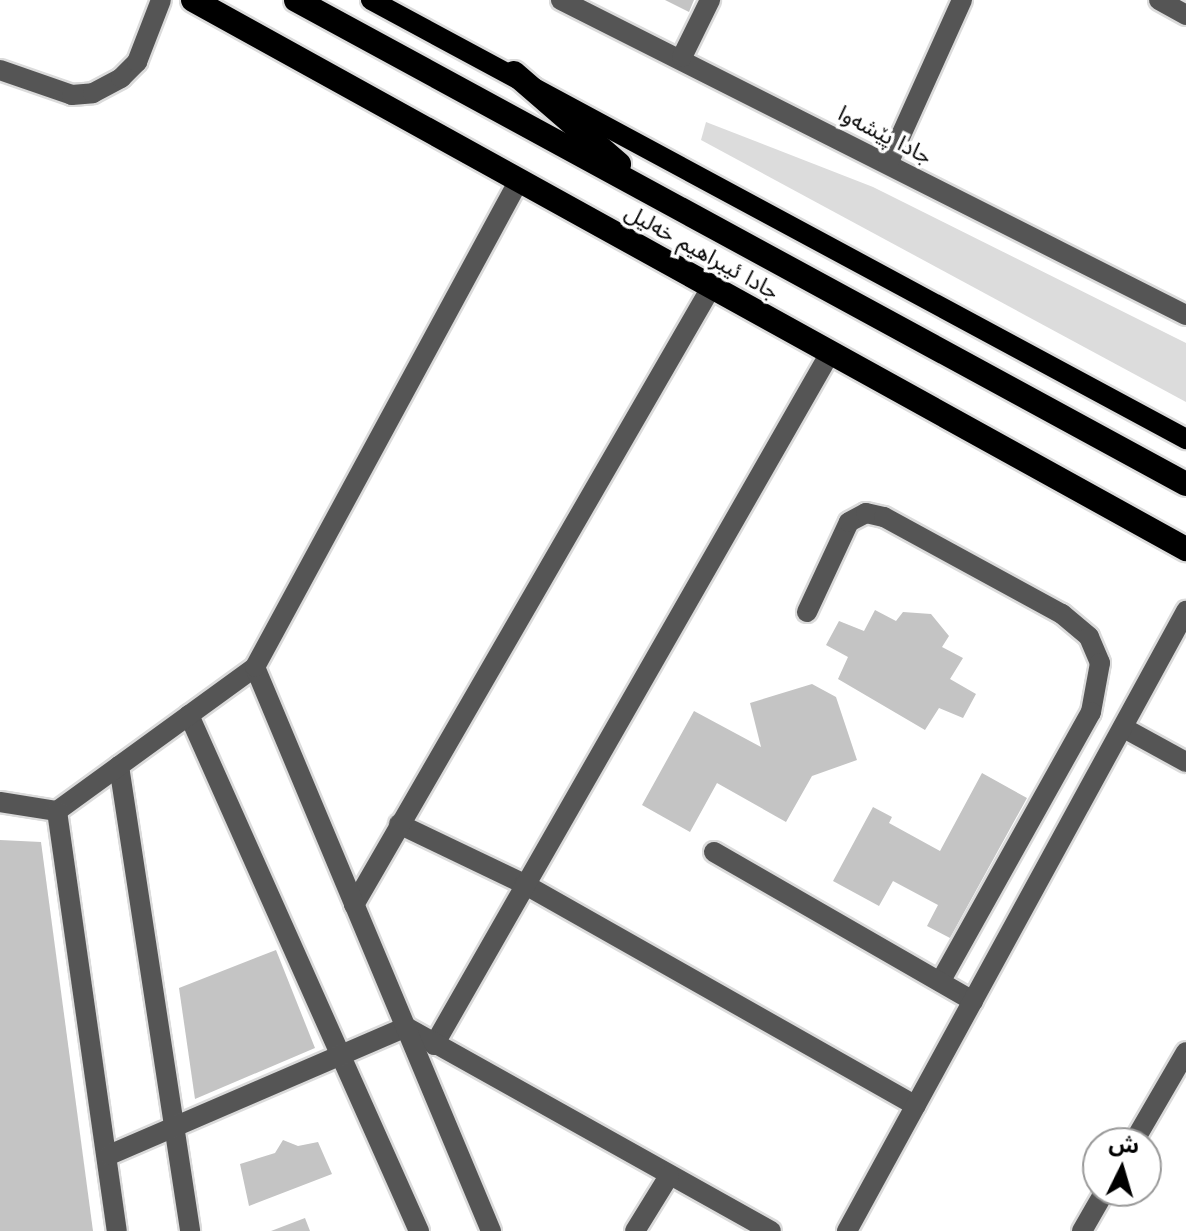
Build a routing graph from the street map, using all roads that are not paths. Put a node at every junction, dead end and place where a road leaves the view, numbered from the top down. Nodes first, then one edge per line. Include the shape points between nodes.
1 (161, 0) edge
2 (193, 0) edge
3 (296, 0) edge
4 (371, 0) edge
5 (561, 0) edge
6 (710, 0) edge
7 (962, 0) edge
8 (1159, 0) edge
9 (1186, 13) edge
10 (682, 57) junction
11 (0, 70) edge
12 (514, 73) junction
13 (888, 164) junction
14 (518, 182) junction
15 (671, 205) junction
16 (712, 286) junction
17 (1186, 315) edge
18 (830, 353) junction
19 (1186, 439) edge
20 (1186, 484) edge
21 (1186, 549) edge
22 (1186, 611) edge
23 (807, 612) dead end
24 (255, 667) junction
25 (189, 715) junction
26 (1124, 728) junction
27 (1186, 762) edge
28 (119, 766) junction
29 (0, 802) edge
30 (57, 811) junction
31 (399, 824) junction
32 (714, 852) dead end
33 (524, 884) junction
34 (354, 905) junction
35 (940, 982) junction
36 (973, 1001) junction
37 (406, 1027) junction
38 (434, 1045) junction
39 (1186, 1052) edge
40 (341, 1055) junction
41 (916, 1106) junction
42 (175, 1127) junction
43 (1142, 1127) edge
44 (109, 1155) junction
45 (669, 1176) junction
46 (1096, 1207) edge
47 (117, 1231) edge
48 (190, 1231) edge
49 (419, 1231) edge
50 (491, 1231) edge
51 (635, 1231) edge
52 (771, 1231) edge
53 (847, 1231) edge
54 (1082, 1231) edge

1 - 11 street via 137,62 93,93 72,95
2 - 14 highway, جادا ئیبراهیم خەلیل
3 - 15 highway, جادا ئیبراهیم خەلیل
4 - 12 main road
5 - 10 street, جادا پێشەوا
6 - 10 street
7 - 13 street
8 - 9 street
10 - 13 street, جادا پێشەوا
12 - 15 highway
12 - 19 main road via 997,341
13 - 17 street, جادا پێشەوا
14 - 16 highway, جادا ئیبراهیم خەلیل
14 - 24 street
15 - 20 highway, جادا ئیبراهیم خەلیل
16 - 18 highway, جادا ئیبراهیم خەلیل
16 - 31 street
18 - 21 highway, جادا ئیبراهیم خەلیل
18 - 33 street
22 - 26 street
23 - 35 street via 849,522 866,513 884,517 1062,614 1089,637 1100,663 1091,712
24 - 25 street
24 - 34 street
25 - 28 street
25 - 40 street
26 - 27 street
26 - 36 street
28 - 30 street
28 - 42 street
29 - 30 street
30 - 44 street
31 - 33 street
31 - 34 street
32 - 35 street
33 - 38 street
33 - 41 street
34 - 37 street
35 - 36 street
36 - 41 street
37 - 38 street
37 - 40 street
37 - 50 street
38 - 45 street
39 - 43 street
40 - 42 street
40 - 49 street
41 - 53 street
42 - 44 street
42 - 48 street
44 - 47 street
45 - 51 street
45 - 52 street
46 - 54 street

